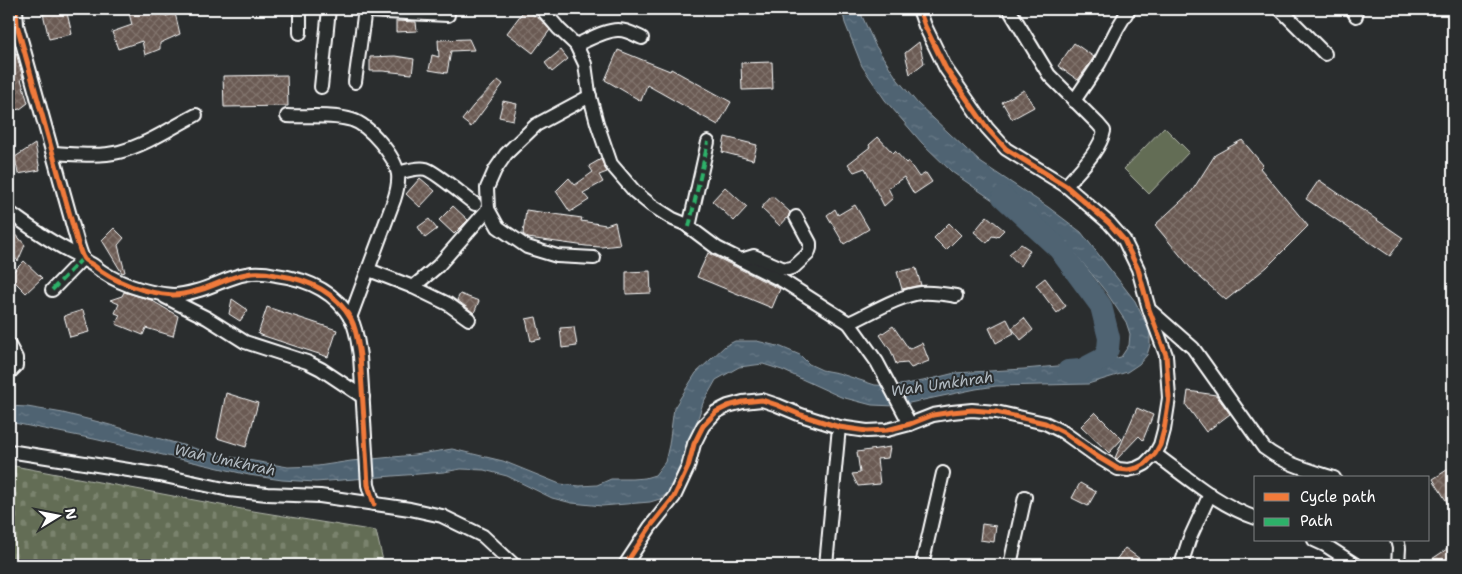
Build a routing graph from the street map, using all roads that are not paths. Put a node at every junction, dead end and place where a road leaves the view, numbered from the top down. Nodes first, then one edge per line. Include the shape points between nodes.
1 (16, 9) edge
2 (300, 9) edge
3 (329, 9) edge
4 (542, 9) edge
5 (918, 9) edge
6 (1009, 9) edge
7 (1129, 9) edge
8 (1280, 9) edge
9 (365, 10) edge
10 (448, 15) dead end
11 (300, 33) dead end
12 (642, 38) dead end
13 (576, 45) junction
14 (1325, 54) dead end
15 (355, 82) dead end
16 (321, 88) dead end
17 (590, 96) junction
18 (1074, 101) junction
19 (196, 115) dead end
20 (287, 116) dead end
21 (708, 142) dead end
22 (53, 153) junction
23 (398, 173) junction
24 (1066, 186) junction
25 (475, 204) dead end
26 (488, 209) junction
27 (9, 212) edge
28 (796, 217) dead end
29 (689, 228) junction
30 (84, 258) junction
31 (594, 258) dead end
32 (741, 260) junction
33 (369, 270) junction
34 (413, 288) junction
35 (52, 290) dead end
36 (159, 294) junction
37 (956, 296) dead end
38 (1149, 309) junction
39 (350, 318) junction
40 (469, 319) dead end
41 (849, 323) junction
42 (9, 345) edge
43 (9, 373) edge
44 (363, 396) junction
45 (910, 424) junction
46 (839, 427) junction
47 (9, 451) edge
48 (1155, 454) junction
49 (942, 473) dead end
50 (1328, 476) edge
51 (1210, 494) junction
52 (1025, 497) dead end
53 (374, 504) junction
54 (1254, 517) edge
55 (1318, 542) edge
56 (1398, 542) edge
57 (514, 565) edge
58 (625, 565) edge
59 (826, 565) edge
60 (922, 565) edge
61 (1010, 565) edge
62 (1181, 565) edge
63 (1356, 565) edge
64 (1398, 565) edge

1 - 22 street via 17,25
2 - 11 street
3 - 16 street
4 - 13 street
5 - 24 street via 946,69 987,128 1006,149
6 - 18 street via 1049,75
7 - 18 street
8 - 14 street
9 - 10 street
9 - 15 street
12 - 13 street via 618,30
13 - 17 street via 585,64
17 - 26 street via 536,125 506,154 487,188
17 - 29 street via 611,164 635,192
18 - 24 street via 1104,131 1095,151
19 - 22 street via 118,152 96,155
20 - 23 street via 336,117 361,123 394,161
21 - 29 street
22 - 30 street
23 - 25 street via 426,169
23 - 33 street via 394,200
24 - 38 street via 1124,240 1138,269
26 - 31 street via 498,227 527,247 557,256
26 - 34 street via 438,266
27 - 30 street via 42,236
28 - 32 street via 810,248 794,267 782,268 754,256
29 - 32 street
30 - 35 street
30 - 36 street via 102,273
32 - 41 street via 783,281
33 - 34 street
33 - 39 street
34 - 40 street via 448,304
36 - 39 street via 198,291 247,273 269,274 292,277 323,289 334,297
36 - 44 street via 246,342 321,369
37 - 41 street via 919,293
38 - 48 street via 1166,355 1169,391 1164,430
38 - 50 street via 1193,348 1264,448 1294,465
39 - 44 street via 359,348
41 - 45 street via 878,362
42 - 43 street via 16,358 16,366
44 - 53 street via 368,485
45 - 46 street via 887,430
45 - 48 street via 952,412 996,412 1046,423 1118,469 1137,468
46 - 58 street via 762,400 728,406 716,412 703,426 694,444 688,467 674,497
46 - 59 street
47 - 53 street via 160,475 229,490 320,496
48 - 51 street
49 - 60 street
51 - 54 street
51 - 62 street
52 - 61 street
53 - 57 street via 442,516 483,536
55 - 63 street
56 - 64 street

